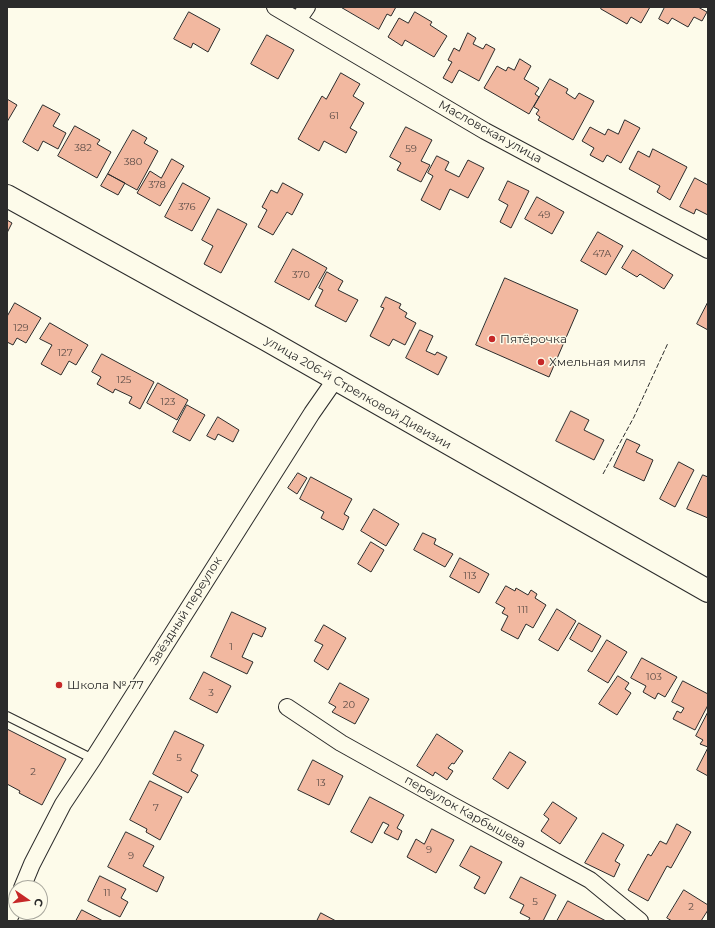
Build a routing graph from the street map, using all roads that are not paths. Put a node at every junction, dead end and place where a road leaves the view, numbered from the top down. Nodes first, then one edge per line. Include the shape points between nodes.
1 (275, 7) edge
2 (303, 13) edge
3 (7, 196) edge
4 (708, 250) edge
5 (335, 380) junction
6 (708, 591) edge
7 (287, 707) dead end
8 (7, 716) edge
9 (93, 759) junction
10 (25, 880) edge
11 (640, 921) edge

1 - 2 street, Масловская улица
2 - 4 street, Масловская улица via 485,131
3 - 5 main road, улица 206-й Стрелковой Дивизии
5 - 6 main road, улица 206-й Стрелковой Дивизии
5 - 9 street, Звёздный переулок via 303,426
7 - 11 street, переулок Карбышева via 341,743 590,880
8 - 9 lane
9 - 10 street, Звёздный переулок via 63,804

